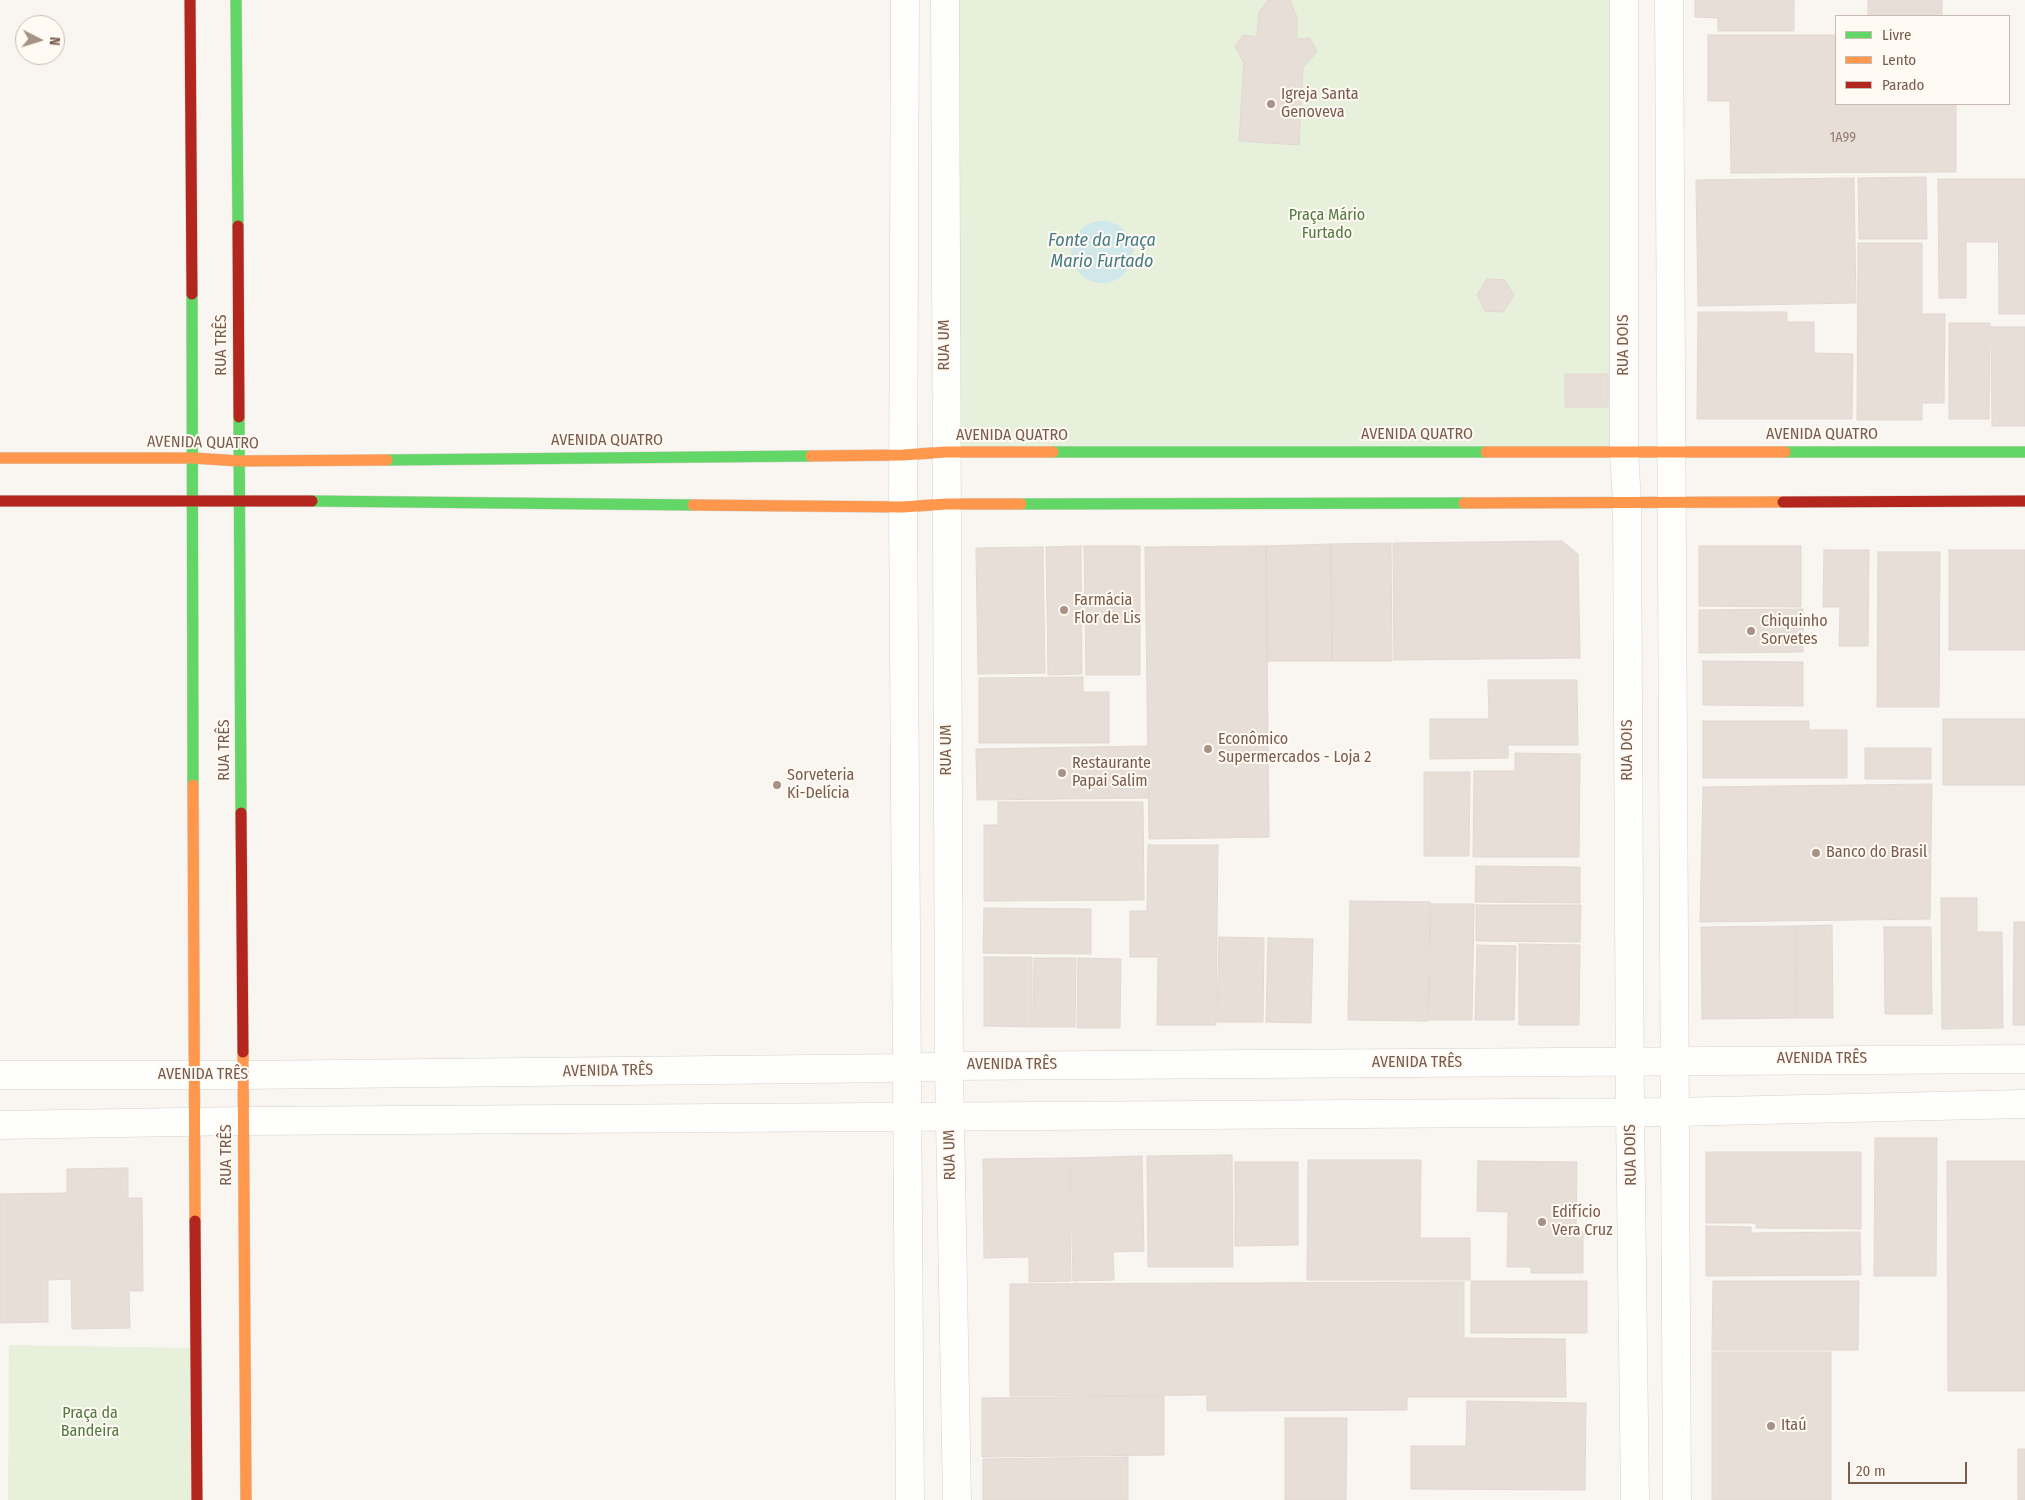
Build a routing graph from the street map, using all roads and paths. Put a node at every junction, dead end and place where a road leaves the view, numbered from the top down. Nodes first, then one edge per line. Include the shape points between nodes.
1 (190, 0) edge
2 (236, 0) edge
3 (905, 0) edge
4 (945, 0) edge
5 (1624, 0) edge
6 (1669, 0) edge
7 (1624, 451) junction
8 (1670, 451) junction
9 (946, 452) junction
10 (2025, 452) edge
11 (903, 455) junction
12 (0, 458) edge
13 (193, 458) junction
14 (239, 461) junction
15 (193, 500) junction
16 (0, 501) edge
17 (240, 501) junction
18 (1670, 501) junction
19 (2025, 501) edge
20 (1627, 502) junction
21 (946, 504) junction
22 (903, 507) junction
23 (2025, 1059) edge
24 (1674, 1060) junction
25 (1630, 1062) junction
26 (949, 1066) junction
27 (906, 1068) junction
28 (194, 1074) junction
29 (0, 1075) edge
30 (244, 1075) junction
31 (2025, 1104) edge
32 (1630, 1112) junction
33 (1674, 1112) junction
34 (906, 1117) junction
35 (950, 1117) junction
36 (244, 1121) junction
37 (194, 1123) junction
38 (0, 1126) edge
39 (197, 1500) edge
40 (246, 1500) edge
41 (910, 1500) edge
42 (957, 1500) edge
43 (1635, 1500) edge
44 (1677, 1500) edge

1 - 13 street, RUA TRÊS
2 - 14 street, RUA TRÊS
3 - 11 street
4 - 9 street, RUA UM
5 - 7 street, RUA DOIS
6 - 8 street
7 - 8 street, AVENIDA QUATRO
7 - 9 street, AVENIDA QUATRO
7 - 20 street, RUA DOIS
8 - 10 street, AVENIDA QUATRO
8 - 18 street
9 - 11 street, AVENIDA QUATRO
9 - 21 street, RUA UM
11 - 14 street, AVENIDA QUATRO
11 - 22 street
12 - 13 street, AVENIDA QUATRO
13 - 14 street, AVENIDA QUATRO
13 - 15 street, RUA TRÊS
14 - 17 street, RUA TRÊS
15 - 16 street
15 - 17 street
15 - 28 street, RUA TRÊS
17 - 22 street
17 - 30 street, RUA TRÊS
18 - 19 street
18 - 20 street
18 - 24 street
20 - 21 street
20 - 25 street, RUA DOIS
21 - 22 street
21 - 26 street, RUA UM
22 - 27 street
23 - 24 street, AVENIDA TRÊS
24 - 25 street, AVENIDA TRÊS
24 - 33 street
25 - 26 street, AVENIDA TRÊS
25 - 32 street, RUA DOIS
26 - 27 street, AVENIDA TRÊS
26 - 35 street, RUA UM
27 - 30 street, AVENIDA TRÊS
27 - 34 street
28 - 29 street, AVENIDA TRÊS
28 - 30 street, AVENIDA TRÊS
28 - 37 street, RUA TRÊS
30 - 36 street, RUA TRÊS
31 - 33 street
32 - 33 street
32 - 35 street
32 - 43 street, RUA DOIS
33 - 44 street
34 - 35 street
34 - 36 street
34 - 41 street
35 - 42 street, RUA UM
36 - 37 street
36 - 40 street, RUA TRÊS
37 - 38 street
37 - 39 street, RUA TRÊS

